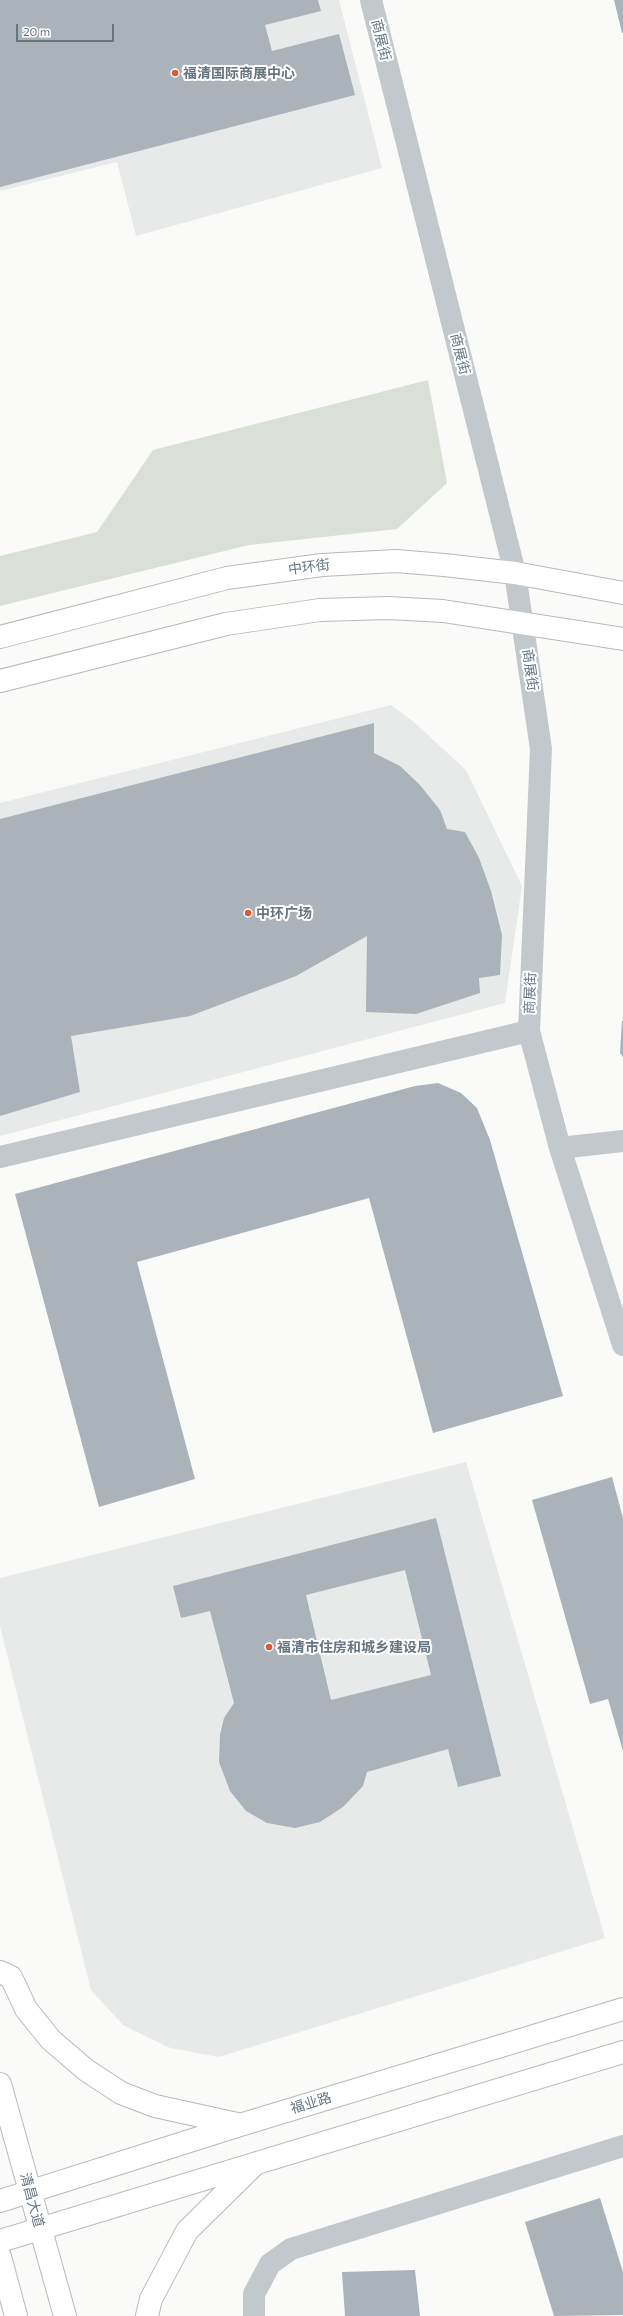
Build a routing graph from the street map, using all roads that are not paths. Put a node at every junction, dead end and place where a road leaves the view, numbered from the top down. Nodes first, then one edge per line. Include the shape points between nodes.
1 (371, 0) edge
2 (515, 573) junction
3 (623, 592) edge
4 (523, 623) junction
5 (0, 637) edge
6 (623, 640) edge
7 (0, 680) edge
8 (529, 1031) junction
9 (623, 1141) edge
10 (560, 1148) junction
11 (0, 1157) edge
12 (623, 1345) edge
13 (0, 1972) edge
14 (623, 2009) edge
15 (623, 2052) edge
16 (0, 2084) edge
17 (240, 2125) junction
18 (623, 2146) edge
19 (257, 2163) junction
20 (30, 2191) junction
21 (0, 2201) edge
22 (40, 2228) junction
23 (0, 2241) edge
24 (0, 2257) edge
25 (16, 2316) edge
26 (64, 2316) edge
27 (147, 2316) edge
28 (254, 2316) edge

1 - 2 street, 商展街
2 - 3 street, 中环街
2 - 4 street, 商展街
2 - 5 street, 中环街 via 396,560 322,565 226,578
4 - 6 street
4 - 7 street via 443,612 388,608 320,610 226,624
4 - 8 street, 商展街 via 541,749
8 - 10 street, 商展街
8 - 11 street
9 - 10 street
10 - 12 street, 商展街
13 - 17 street via 10,1977 26,2009 51,2040 86,2070 121,2093 156,2106
14 - 17 street, 福业路
15 - 19 street
16 - 20 street, 清昌大道
17 - 20 street, 福业路
18 - 28 street via 291,2249 270,2264 254,2294
19 - 22 street
19 - 27 street via 187,2232 151,2299
20 - 21 street, 福业路
20 - 22 street, 清昌大道
22 - 23 street
22 - 26 street, 清昌大道
24 - 25 street

